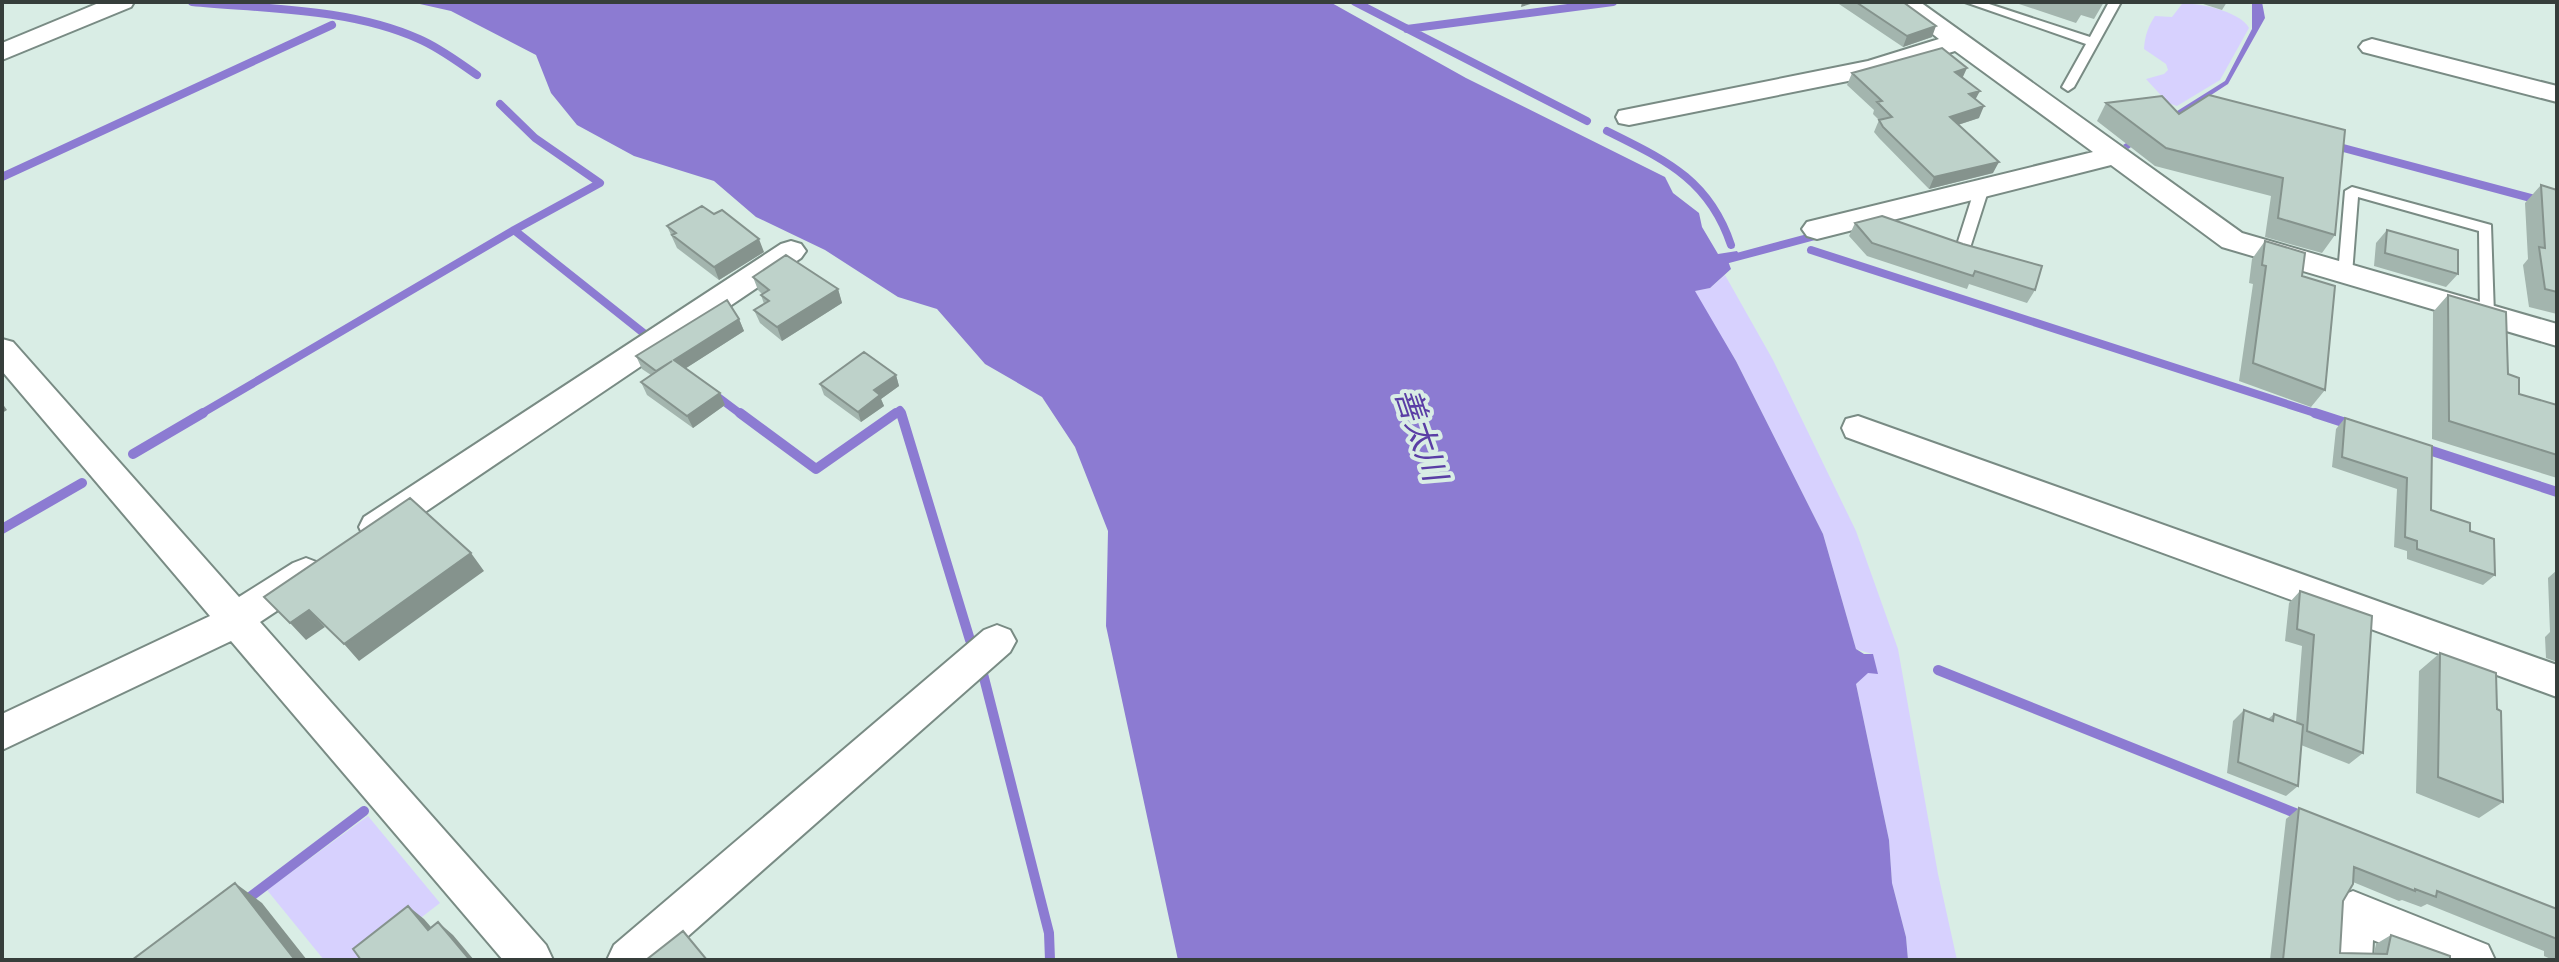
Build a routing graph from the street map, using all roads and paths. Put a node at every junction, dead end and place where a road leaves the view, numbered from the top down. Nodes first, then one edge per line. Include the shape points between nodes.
1 (122, 2) edge
2 (1904, 2) edge
3 (1971, 2) edge
4 (2115, 2) edge
5 (1960, 41) junction
6 (2093, 42) junction
7 (2372, 47) dead end
8 (2, 52) edge
9 (2068, 87) dead end
10 (2557, 94) edge
11 (1629, 117) dead end
12 (2117, 155) junction
13 (1982, 188) junction
14 (1817, 229) dead end
15 (791, 251) dead end
16 (1962, 251) edge
17 (2345, 274) junction
18 (2487, 315) junction
19 (2557, 335) edge
20 (2, 350) edge
21 (1858, 428) dead end
22 (236, 619) junction
23 (997, 641) dead end
24 (2557, 681) edge
25 (2, 733) edge
26 (531, 960) edge
27 (629, 960) edge
28 (2350, 960) edge
29 (2473, 960) edge

1 - 8 street
2 - 5 street
3 - 6 lane
4 - 6 lane
5 - 11 street via 1873,68
5 - 12 street
6 - 9 lane
7 - 10 street
12 - 13 street
12 - 17 street via 2216,232
13 - 14 street
13 - 16 lane
15 - 22 street
17 - 18 street
17 - 18 lane via 2352,191 2486,228
18 - 19 street
20 - 22 street
21 - 24 street
22 - 25 street
22 - 26 street
23 - 27 street
28 - 29 street via 2353,911

